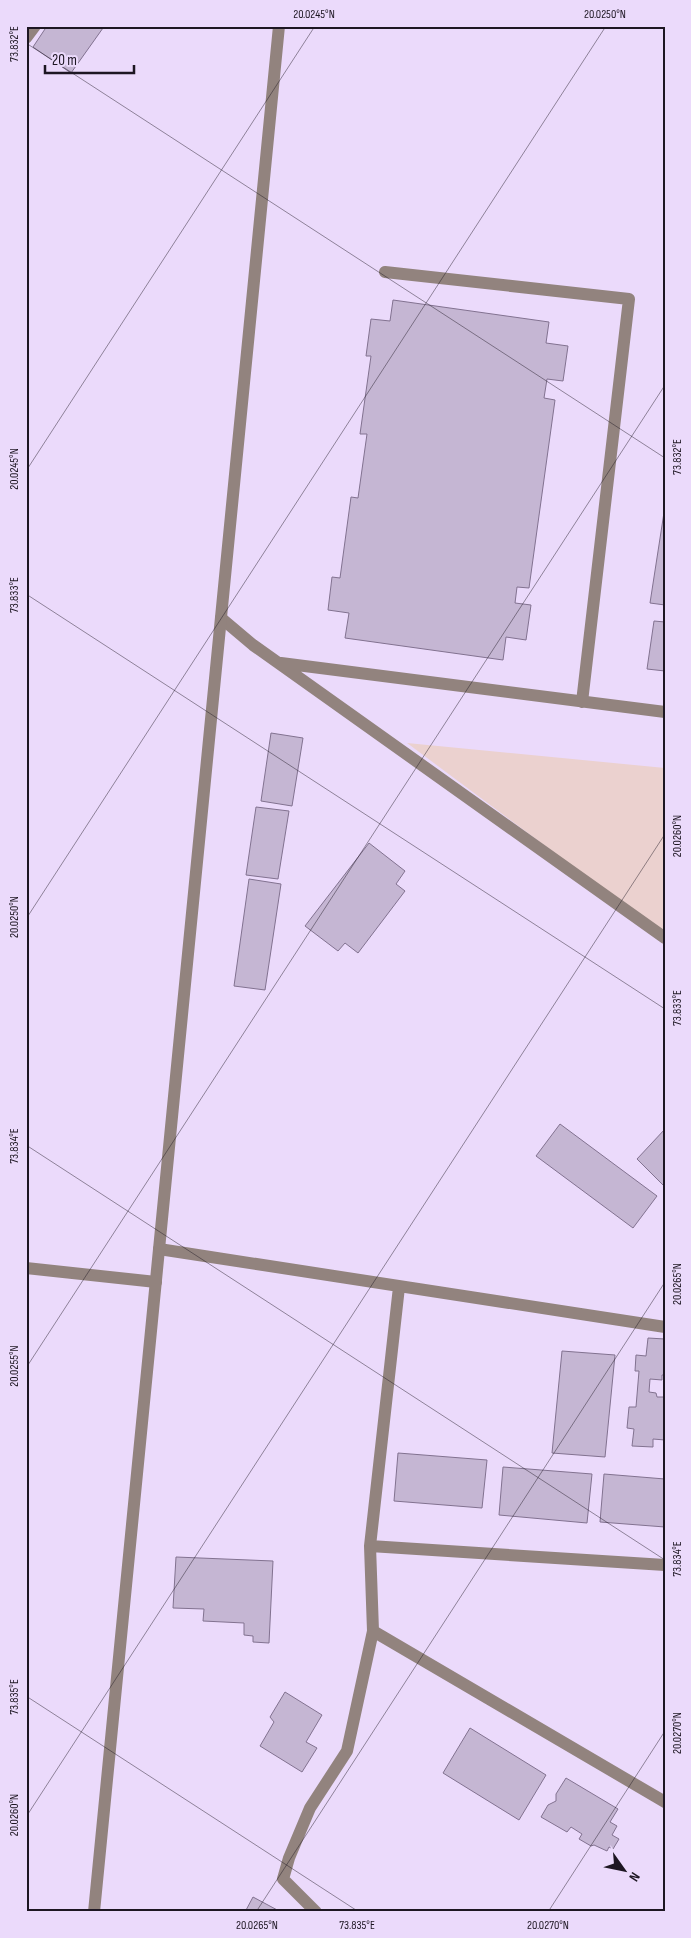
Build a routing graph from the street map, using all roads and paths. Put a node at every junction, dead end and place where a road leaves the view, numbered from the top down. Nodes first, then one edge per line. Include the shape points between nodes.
1 (35, 26) edge
2 (279, 26) edge
3 (26, 38) edge
4 (385, 272) dead end
5 (221, 618) junction
6 (278, 663) junction
7 (582, 702) junction
8 (665, 712) edge
9 (665, 938) edge
10 (159, 1249) junction
11 (26, 1268) edge
12 (156, 1282) junction
13 (399, 1287) junction
14 (665, 1326) edge
15 (370, 1546) junction
16 (665, 1565) edge
17 (373, 1631) junction
18 (665, 1802) edge
19 (94, 1912) edge
20 (316, 1912) edge

1 - 3 street
2 - 5 street
4 - 7 street via 629,299
5 - 6 street
5 - 10 street
6 - 7 street
6 - 9 street
7 - 8 street
10 - 12 street
10 - 13 street
11 - 12 street
12 - 19 street
13 - 14 street
13 - 15 street
15 - 16 street
15 - 17 street
17 - 18 street
17 - 20 street via 347,1751 310,1808 283,1880

